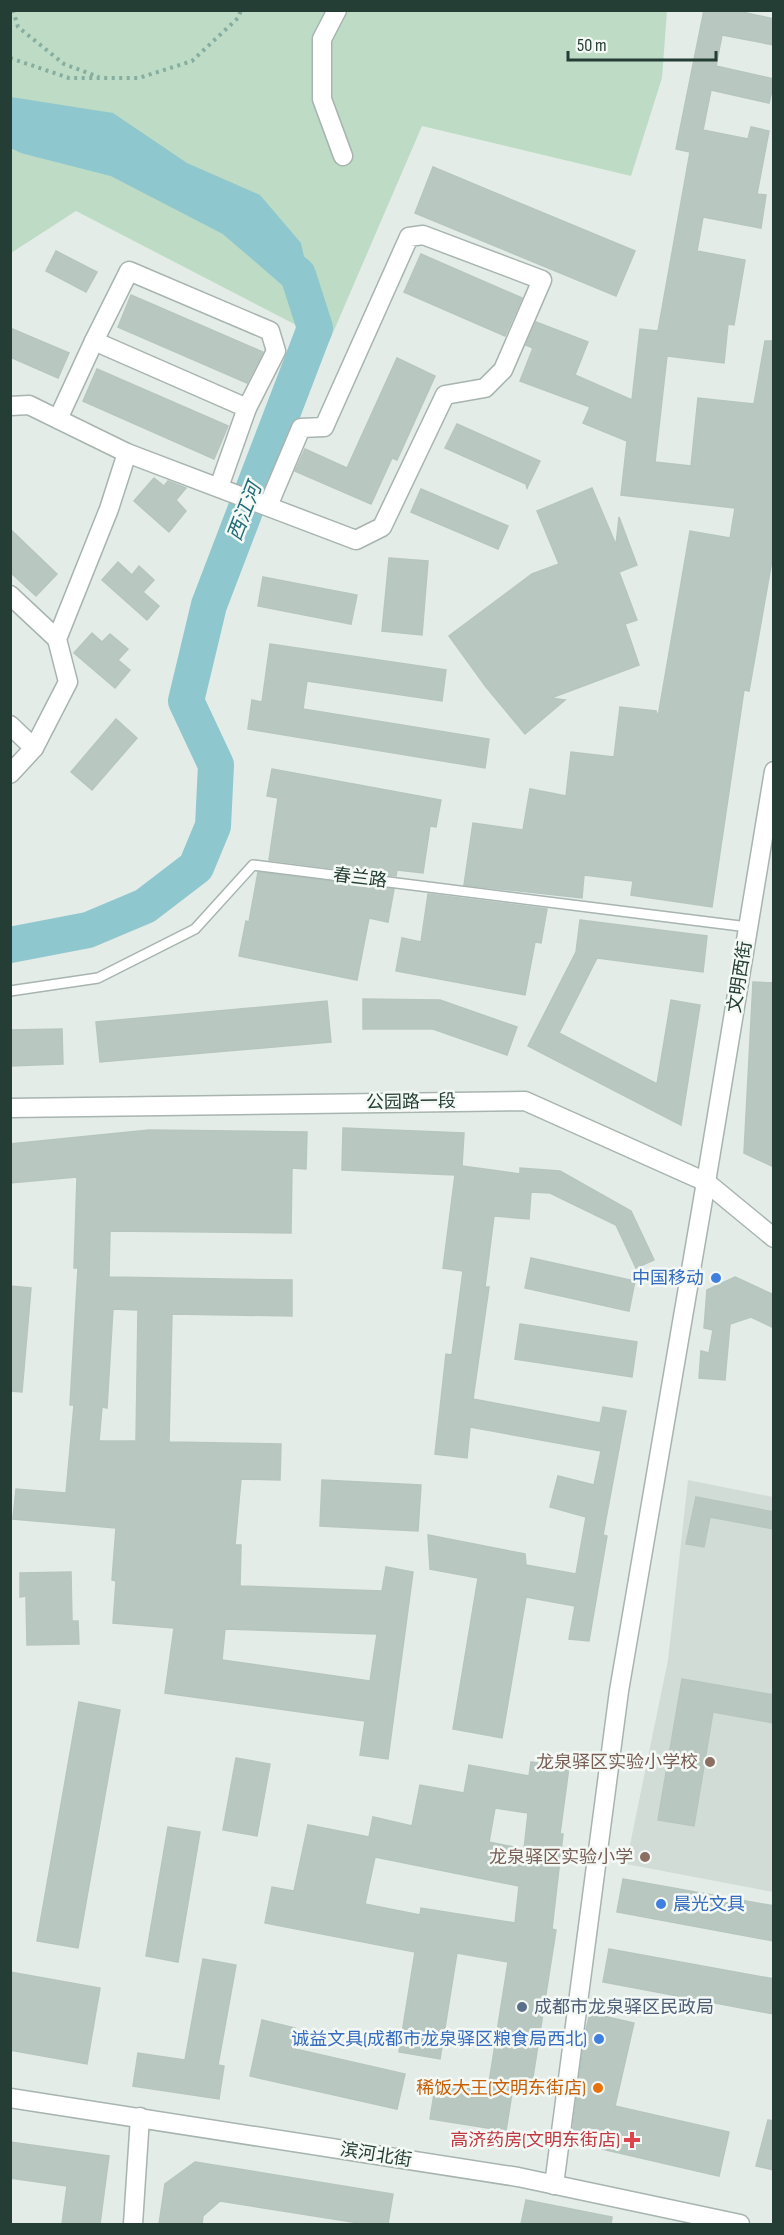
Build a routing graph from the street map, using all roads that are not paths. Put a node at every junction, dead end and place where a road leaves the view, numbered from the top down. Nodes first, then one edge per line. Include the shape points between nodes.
1 (337, 10) edge
2 (344, 156) dead end
3 (94, 341) junction
4 (10, 406) edge
5 (247, 408) junction
6 (58, 419) junction
7 (128, 453) junction
8 (219, 487) junction
9 (265, 505) junction
10 (10, 595) edge
11 (57, 639) junction
12 (10, 725) edge
13 (34, 748) junction
14 (774, 771) edge
15 (10, 774) edge
16 (748, 927) junction
17 (10, 991) edge
18 (10, 1108) edge
19 (706, 1182) junction
20 (774, 1238) edge
21 (10, 2098) edge
22 (140, 2117) junction
23 (554, 2185) junction
24 (133, 2224) edge
25 (740, 2224) edge

1 - 2 street via 322,39 322,99
3 - 5 street
3 - 5 street via 129,271 270,331 276,351
3 - 6 street
4 - 6 street via 29,405
5 - 8 street
6 - 7 street
7 - 8 street
7 - 11 street
8 - 9 street
9 - 9 street via 356,540 382,527 445,395 485,388 503,370 542,280 423,235 409,237 324,427 301,428
10 - 11 street
11 - 13 street via 68,682
12 - 13 street
13 - 15 street
14 - 16 street, 文明西街
16 - 17 lane, 春兰路 via 253,865 195,929 98,978
16 - 19 street, 文明西街
18 - 19 street, 公园路一段 via 525,1101
19 - 20 street, 公园路一段
19 - 23 street, 文明西街 via 620,1691
21 - 22 street, 滨河北街
22 - 23 street, 滨河北街
22 - 24 street
23 - 25 street, 滨河北街

